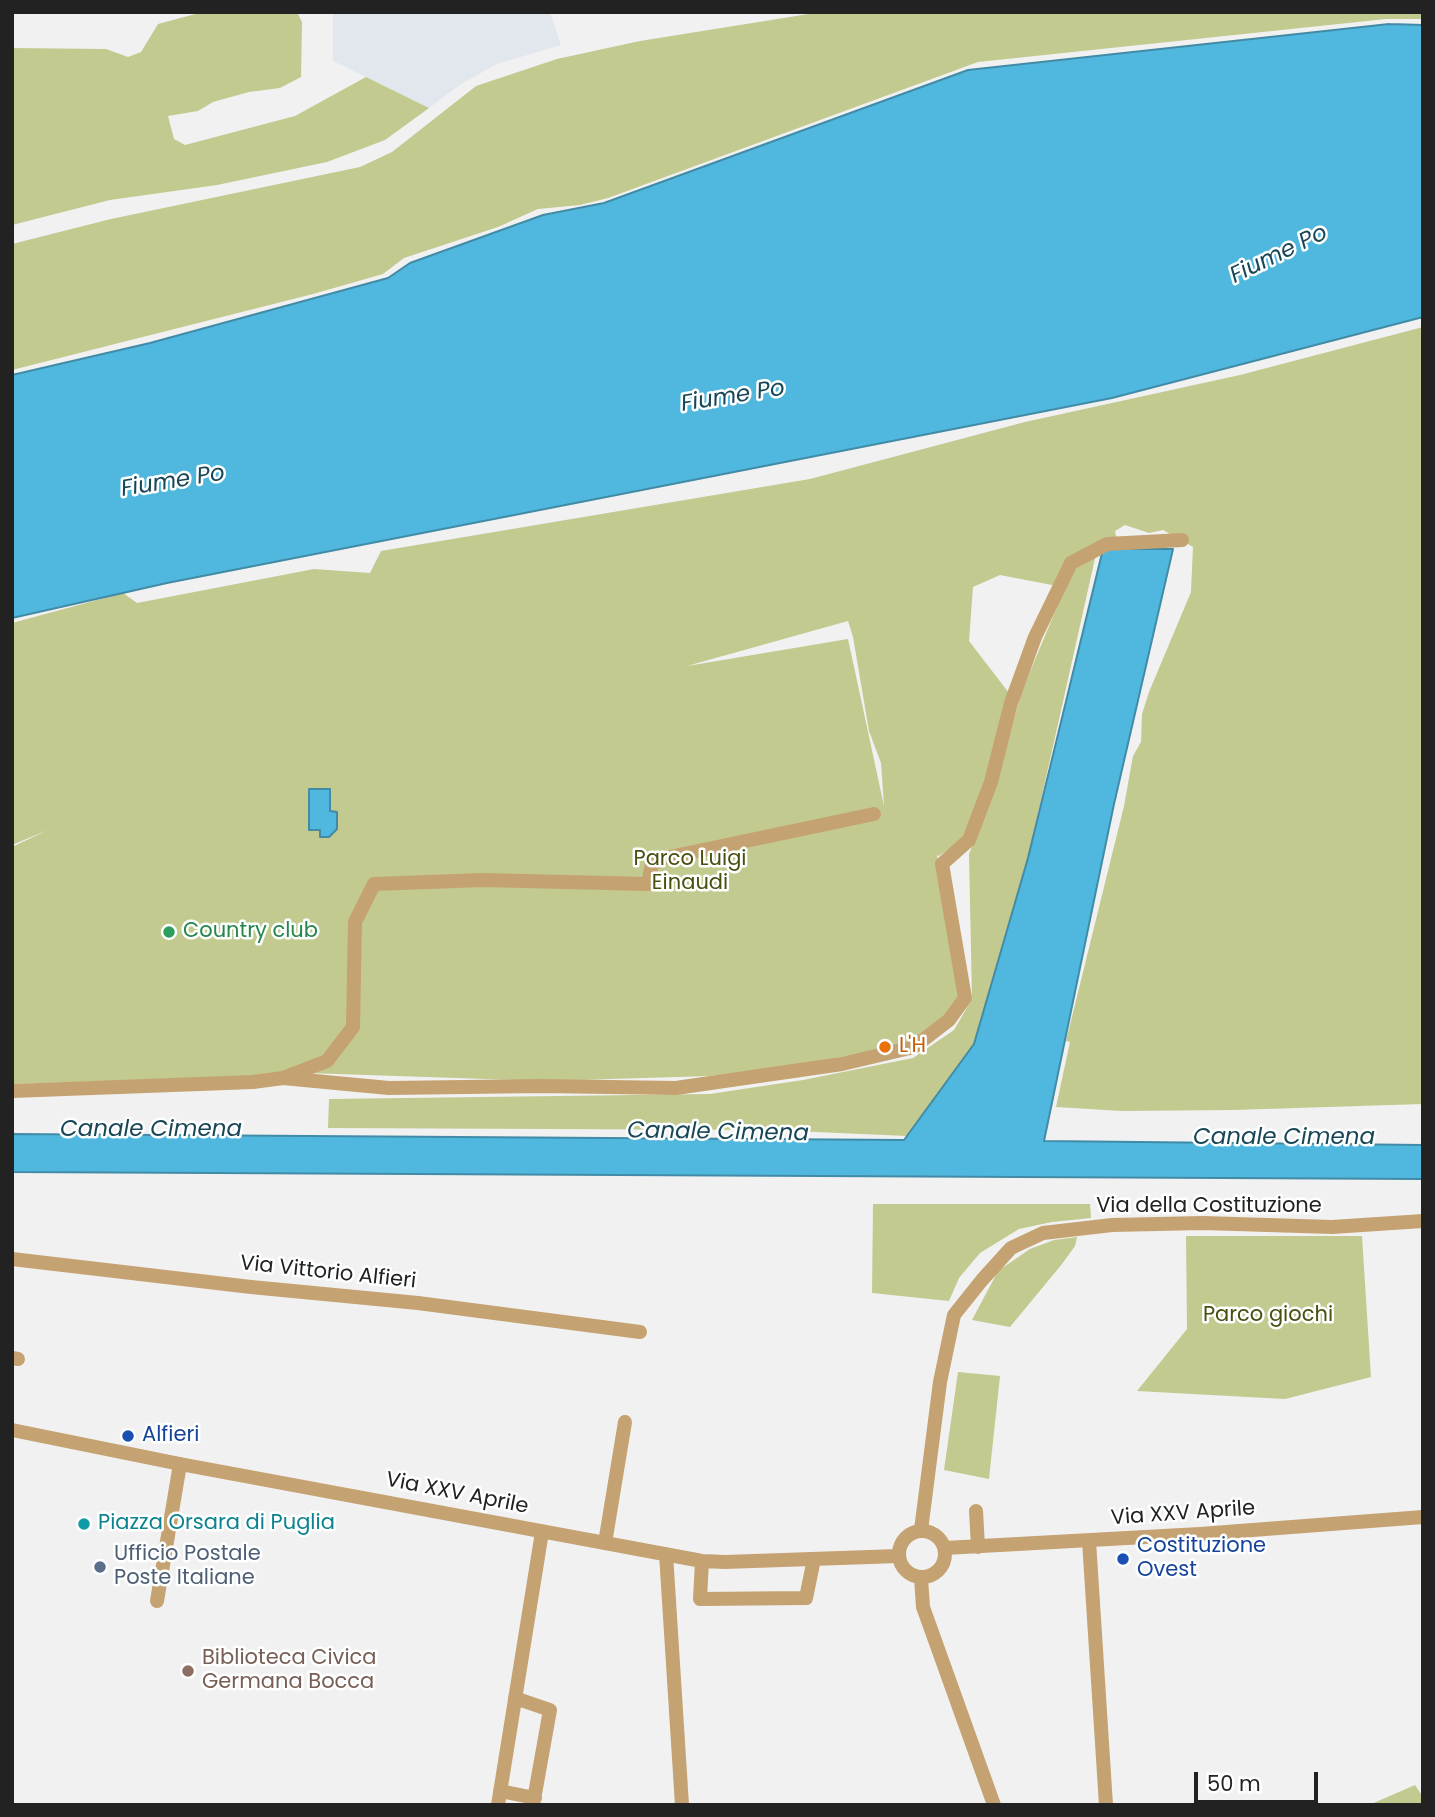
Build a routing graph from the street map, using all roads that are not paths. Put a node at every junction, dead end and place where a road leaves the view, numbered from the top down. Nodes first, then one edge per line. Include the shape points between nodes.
1 (1182, 540) dead end
2 (873, 814) dead end
3 (283, 1078) junction
4 (12, 1091) edge
5 (1423, 1221) edge
6 (12, 1259) edge
7 (640, 1332) dead end
8 (625, 1422) dead end
9 (12, 1430) edge
10 (180, 1464) junction
11 (976, 1511) dead end
12 (1423, 1517) edge
13 (921, 1530) junction
14 (542, 1532) junction
15 (1088, 1541) junction
16 (605, 1544) junction
17 (978, 1547) junction
18 (945, 1548) junction
19 (666, 1554) junction
20 (898, 1556) junction
21 (814, 1559) junction
22 (702, 1560) junction
23 (921, 1578) junction
24 (157, 1601) dead end
25 (515, 1699) junction
26 (499, 1798) edge
27 (534, 1801) edge
28 (682, 1805) edge
29 (994, 1805) edge
30 (1106, 1805) edge

1 - 3 street via 1107,544 1071,563 1031,648 969,840 942,864 965,998 949,1020 914,1047 842,1064 676,1088 389,1088
2 - 3 street via 665,858 652,863 648,884 483,880 374,884 355,922 353,1027 327,1061
3 - 4 street
5 - 13 street, Via della Costituzione via 1332,1227 1112,1225 1043,1233 1010,1248 954,1315 940,1382
6 - 7 street, Via Vittorio Alfieri
8 - 16 street
9 - 10 street, Via XXV Aprile
10 - 14 street, Via XXV Aprile
10 - 24 street
11 - 17 street
12 - 15 street, Via XXV Aprile
13 - 18 street via 939,1538
13 - 20 street via 902,1540
14 - 16 street, Via XXV Aprile
14 - 25 street
15 - 17 street, Via XXV Aprile
15 - 30 street
16 - 19 street, Via XXV Aprile
17 - 18 street, Via XXV Aprile
18 - 23 street via 940,1569
19 - 22 street, Via XXV Aprile
19 - 28 street
20 - 21 street, Via XXV Aprile
20 - 23 street via 902,1568
21 - 22 street, Via XXV Aprile
21 - 22 street via 806,1598 700,1599
23 - 29 street via 923,1607
25 - 26 street
25 - 27 street via 550,1710
26 - 27 street

